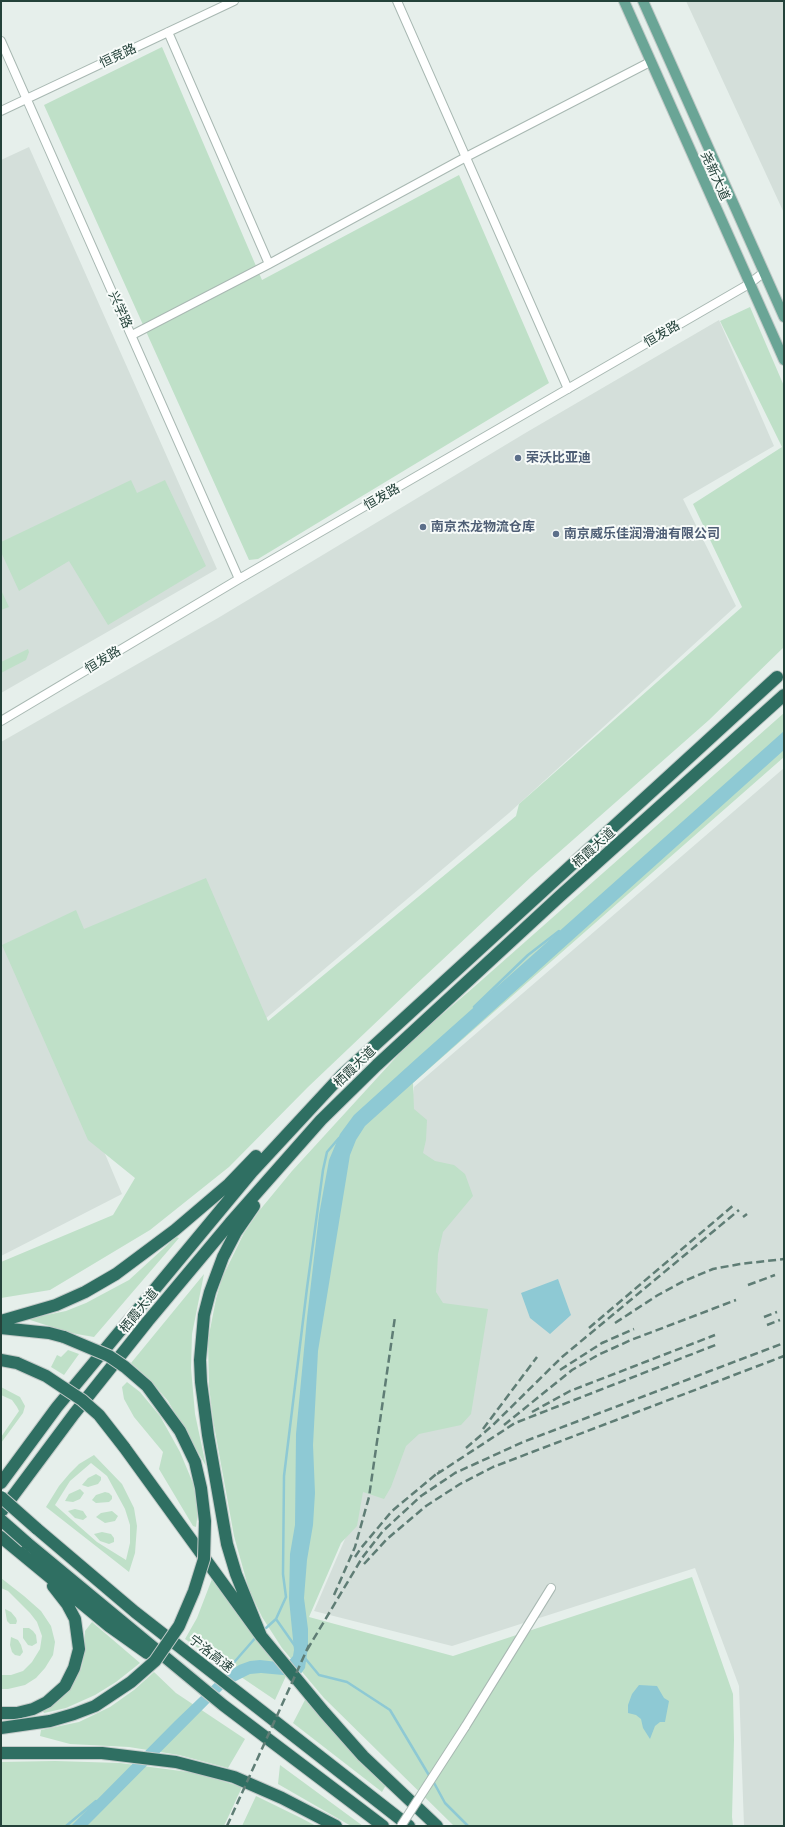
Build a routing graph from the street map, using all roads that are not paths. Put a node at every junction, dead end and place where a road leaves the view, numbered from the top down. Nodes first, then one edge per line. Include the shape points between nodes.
1 (234, 1) edge
2 (397, 1) edge
3 (624, 1) edge
4 (643, 1) edge
5 (168, 32) junction
6 (1, 41) edge
7 (650, 62) junction
8 (27, 99) junction
9 (1, 112) edge
10 (466, 157) junction
11 (269, 264) junction
12 (763, 273) junction
13 (749, 284) junction
14 (784, 317) edge
15 (132, 335) junction
16 (784, 360) edge
17 (568, 390) junction
18 (239, 578) junction
19 (780, 674) edge
20 (784, 695) edge
21 (1, 721) edge
22 (394, 1049) junction
23 (341, 1076) junction
24 (1, 1321) edge
25 (1, 1328) edge
26 (1, 1360) edge
27 (94, 1389) junction
28 (57, 1407) junction
29 (1, 1470) edge
30 (1, 1483) edge
31 (1, 1497) edge
32 (1, 1512) edge
33 (1, 1521) edge
34 (1, 1537) edge
35 (22, 1547) junction
36 (552, 1588) dead end
37 (261, 1636) junction
38 (1, 1714) edge
39 (1, 1728) edge
40 (1, 1754) edge
41 (336, 1826) edge
42 (383, 1826) edge
43 (401, 1826) edge
44 (409, 1826) edge
45 (437, 1826) edge

1 - 5 street, 恒竞路
2 - 10 street
3 - 7 main road, 尧新大道
4 - 12 main road, 尧新大道
5 - 8 street, 恒竞路
5 - 11 street
6 - 8 street, 兴学路
7 - 10 street
7 - 13 main road, 尧新大道
8 - 9 street, 恒竞路
8 - 15 street, 兴学路
10 - 11 street
10 - 17 street
11 - 15 street
12 - 13 street, 恒发路
12 - 14 main road, 尧新大道
13 - 16 main road, 尧新大道
13 - 17 street, 恒发路
15 - 18 street, 兴学路
17 - 18 street, 恒发路
18 - 21 street, 恒发路
19 - 23 highway, 栖霞大道
20 - 22 highway, 栖霞大道
22 - 27 highway, 栖霞大道 via 293,1149
22 - 37 highway via 247,1215 223,1257 204,1314 201,1382 217,1491 227,1544 236,1574
23 - 24 highway via 229,1184 137,1260 85,1292 56,1305
23 - 28 highway, 栖霞大道 via 252,1172
25 - 39 highway, bridge via 64,1337 109,1356 148,1386 180,1431 195,1462 205,1521 204,1559 194,1591 179,1626 155,1661 131,1682 94,1706 50,1721
26 - 37 highway, bridge via 17,1363 46,1376 82,1400 99,1415
27 - 32 highway, 栖霞大道
27 - 33 highway via 35,1478
28 - 29 highway
28 - 30 highway, 栖霞大道
31 - 44 highway, 宁洛高速, bridge via 135,1612
33 - 35 highway, bridge
34 - 35 highway
35 - 38 highway via 67,1604 74,1619 79,1649 70,1678 53,1698 34,1709
35 - 42 highway via 223,1705
36 - 43 street, bridge
37 - 45 highway via 363,1756
40 - 41 highway via 102,1753 176,1762 234,1778 282,1798

